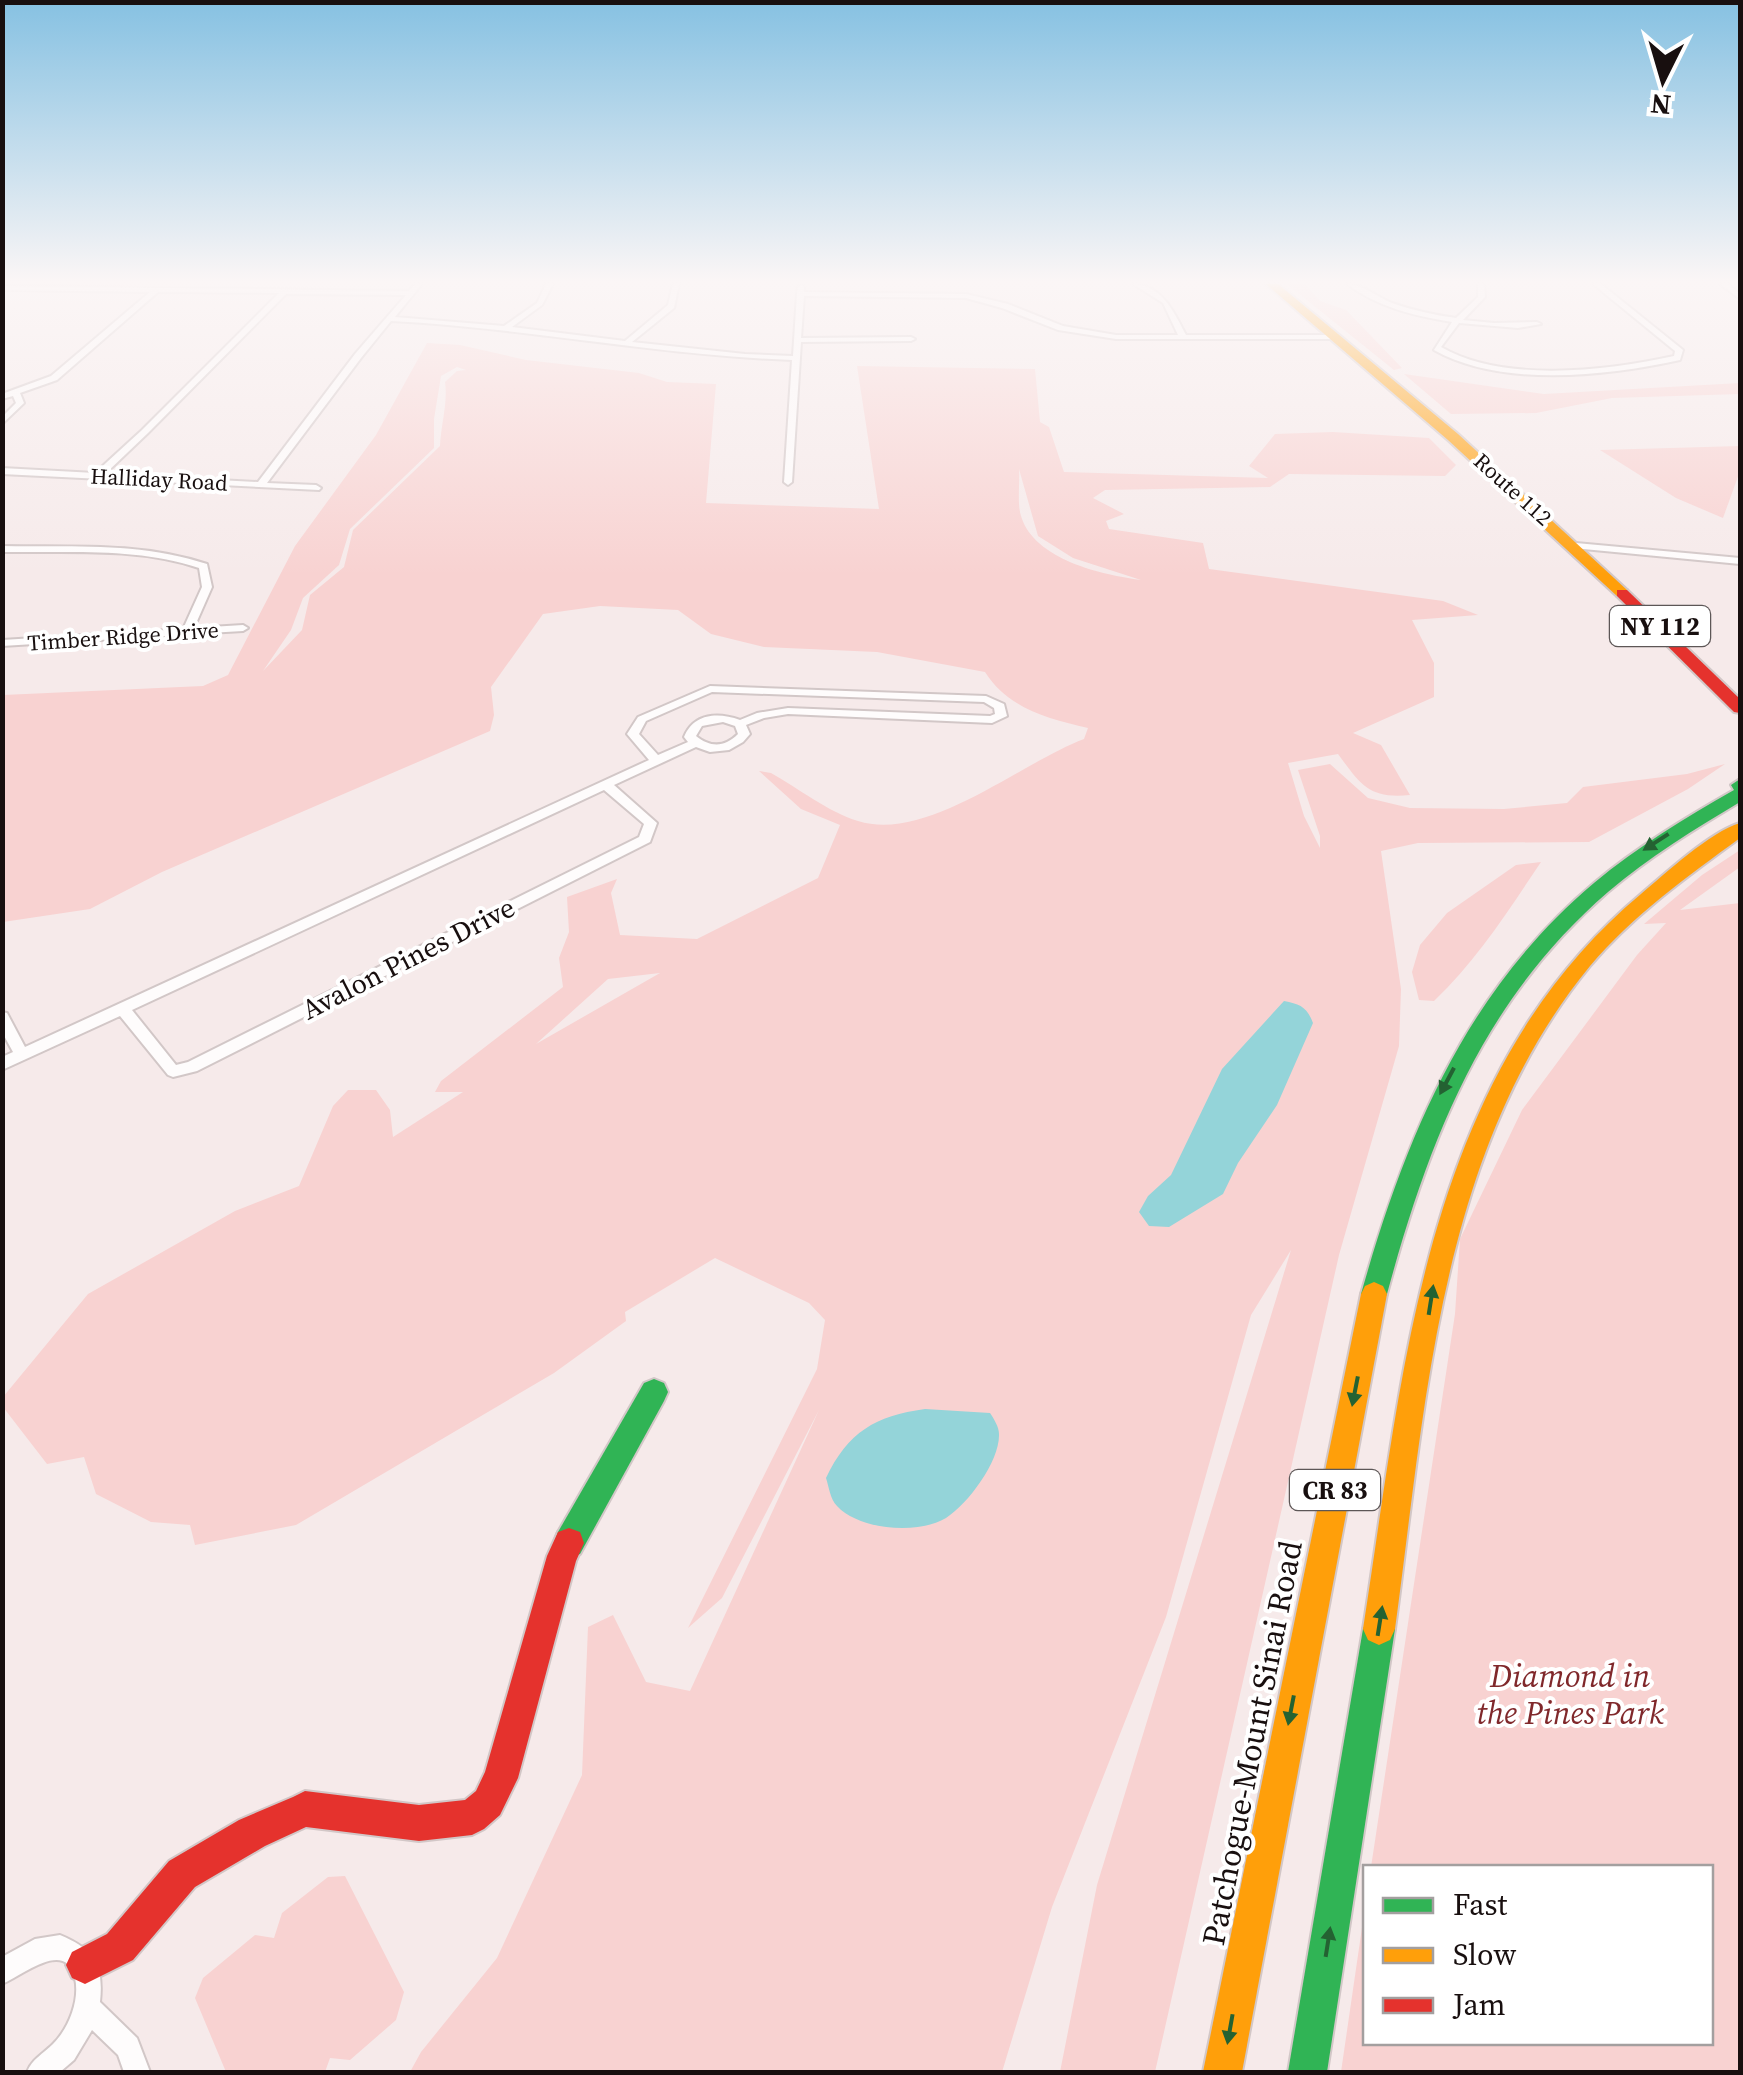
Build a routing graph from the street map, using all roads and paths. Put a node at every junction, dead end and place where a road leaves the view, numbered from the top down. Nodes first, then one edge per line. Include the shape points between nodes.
1 (47, 381) edge
2 (194, 381) edge
3 (342, 381) edge
4 (795, 381) edge
5 (1389, 381) edge
6 (16, 394) junction
7 (2, 397) edge
8 (2, 422) edge
9 (2, 471) edge
10 (97, 476) junction
11 (788, 482) dead end
12 (261, 484) junction
13 (316, 488) dead end
14 (1576, 546) junction
15 (2, 548) edge
16 (1724, 560) junction
17 (1740, 561) edge
18 (1740, 575) edge
19 (243, 628) dead end
20 (186, 634) junction
21 (2, 643) edge
22 (930, 697) junction
23 (672, 705) junction
24 (1740, 708) edge
25 (928, 717) junction
26 (699, 722) junction
27 (740, 724) junction
28 (695, 743) junction
29 (657, 760) junction
30 (606, 784) junction
31 (1740, 794) edge
32 (1740, 829) edge
33 (124, 1009) junction
34 (2, 1017) edge
35 (1468, 1044) junction
36 (22, 1055) junction
37 (1514, 1062) junction
38 (2, 1064) edge
39 (654, 1392) dead end
40 (85, 1964) junction
41 (3, 1970) edge
42 (88, 2008) junction
43 (40, 2072) edge
44 (137, 2072) edge
45 (1222, 2072) edge
46 (1307, 2072) edge

1 - 6 street
2 - 10 street
3 - 12 street
4 - 11 street
5 - 14 main road, Route 112 / NY 112
6 - 7 street
6 - 8 street via 20,403
9 - 10 street, Halliday Road
10 - 12 street, Halliday Road
12 - 13 street, Halliday Road
14 - 16 street
14 - 24 main road, Route 112 / NY 112
15 - 20 street via 152,554 204,566 207,588
16 - 17 street
16 - 18 street
19 - 20 street, Timber Ridge Drive
20 - 21 street, Timber Ridge Drive
22 - 23 street via 710,689
22 - 25 street
22 - 25 street via 986,699 1000,706 1001,716
23 - 26 street
23 - 29 street via 642,720 633,734
25 - 27 street via 788,711
26 - 27 street via 724,718
26 - 28 street via 690,737
27 - 28 street via 744,734 732,746
28 - 29 street
29 - 30 street
30 - 33 street
30 - 33 street, Avalon Pines Drive via 651,823 645,839 192,1067 172,1071
31 -> 35 main road, Patchogue-Mount Sinai Road / CR 83 via 1638,854 1591,893 1541,943
32 - 37 main road, CR 83 via 1599,940 1544,1009
33 - 36 street
34 - 36 street
35 - 37 main road
35 -> 45 main road, Patchogue-Mount Sinai Road / CR 83 via 1441,1092 1393,1220
36 - 38 street
46 -> 37 main road, CR 83 via 1438,1261 1466,1164
39 - 40 main road via 562,1556 501,1778 488,1802 472,1816 419,1823 305,1809 182,1874 120,1947
40 - 41 street via 60,1947 41,1949
40 - 42 street
42 - 43 street via 66,2050
42 - 44 street via 128,2047

